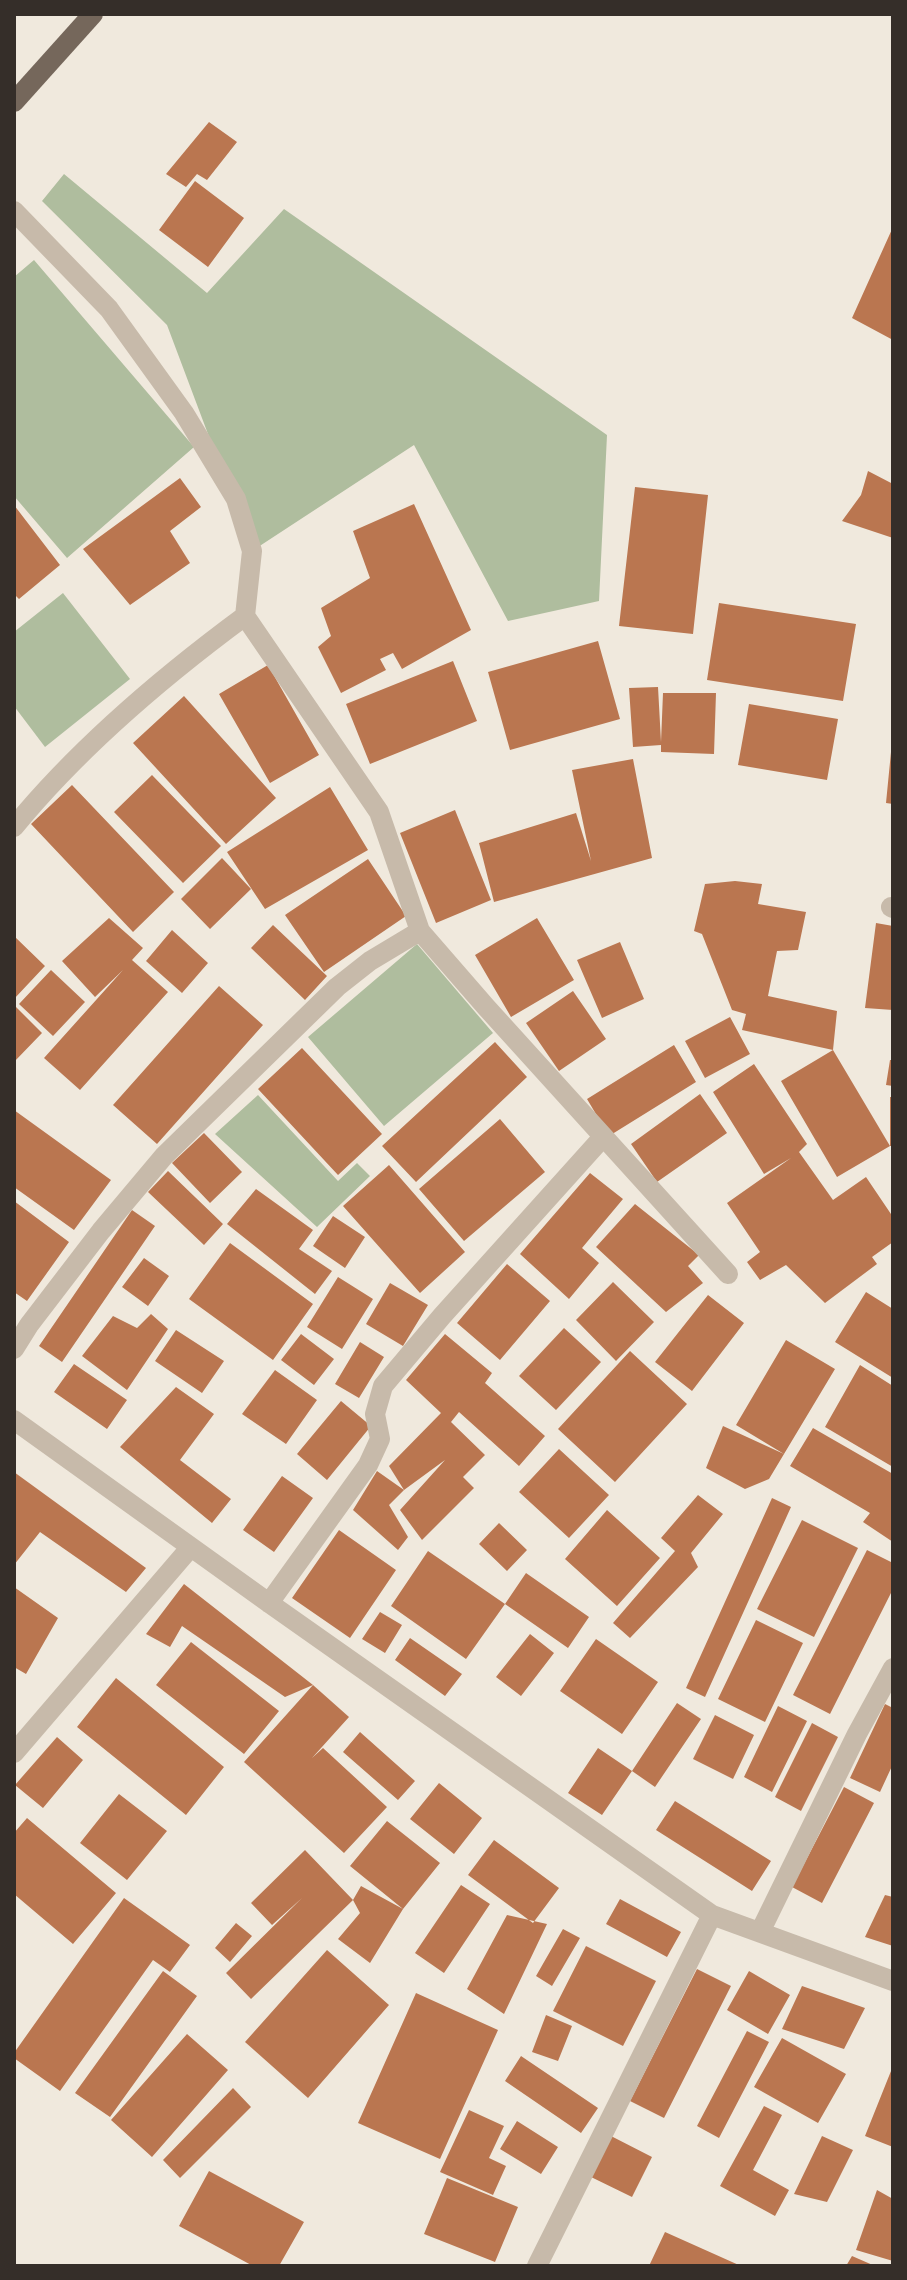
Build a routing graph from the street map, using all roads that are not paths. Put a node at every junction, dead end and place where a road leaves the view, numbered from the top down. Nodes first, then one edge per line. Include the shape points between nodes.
1 (93, 14) edge
2 (14, 102) edge
3 (14, 211) edge
4 (245, 616) junction
5 (14, 827) edge
6 (420, 931) junction
7 (603, 1137) junction
8 (728, 1274) dead end
9 (14, 1349) edge
10 (14, 1420) edge
11 (190, 1548) junction
12 (269, 1603) junction
13 (893, 1668) edge
14 (14, 1753) edge
15 (712, 1915) junction
16 (760, 1932) junction
17 (893, 1981) edge
18 (537, 2266) edge

1 - 2 main road
3 - 4 street via 109,309 184,413 236,499 252,551
4 - 5 street via 96,741
4 - 6 street via 379,812
6 - 7 street
6 - 9 street via 337,987 164,1156
7 - 8 street
7 - 12 street via 383,1386 375,1414 380,1439 368,1465
10 - 11 street
11 - 12 street
11 - 14 street
12 - 15 street
13 - 16 street
15 - 16 street
15 - 18 street
16 - 17 street

